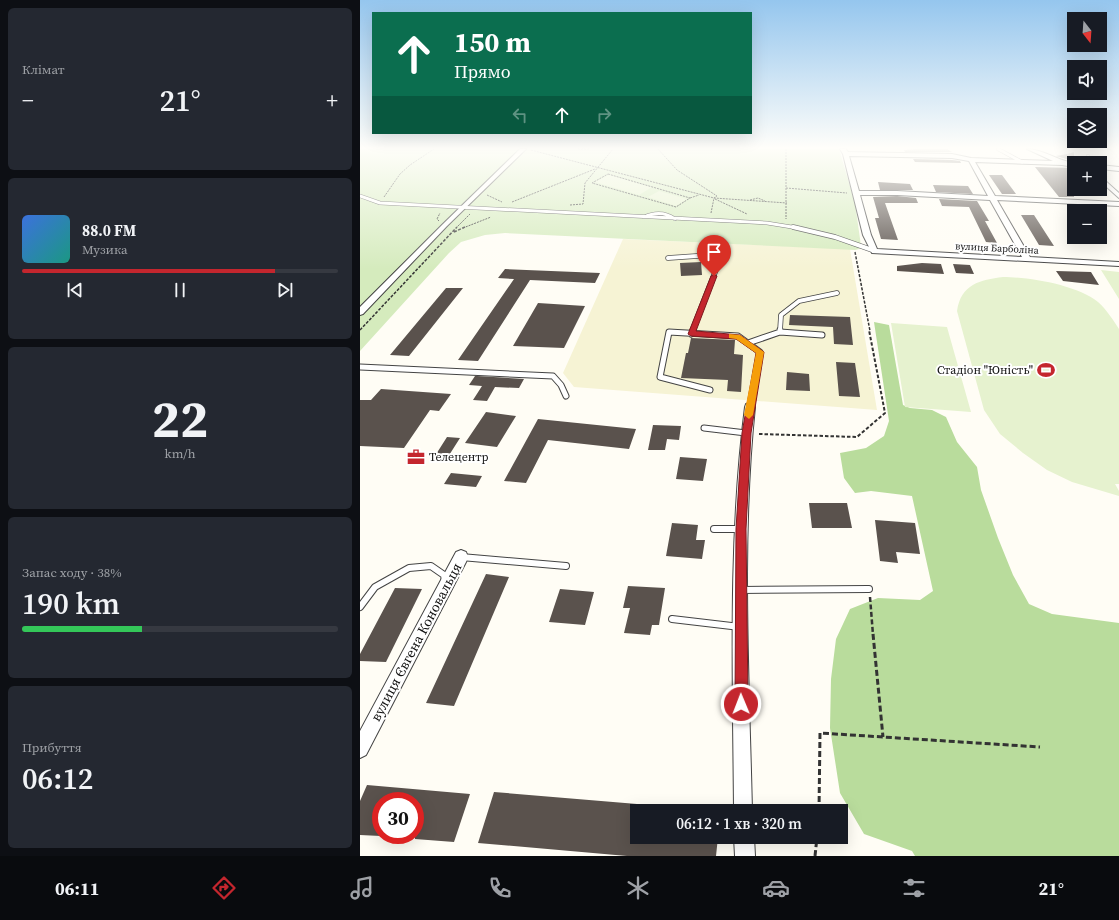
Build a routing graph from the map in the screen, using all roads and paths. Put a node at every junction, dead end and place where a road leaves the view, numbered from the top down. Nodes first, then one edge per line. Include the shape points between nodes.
1 (786, 188) edge
2 (390, 189) edge
3 (482, 189) edge
4 (544, 189) edge
5 (585, 189) edge
6 (616, 189) edge
7 (658, 189) edge
8 (677, 189) edge
9 (705, 189) edge
10 (799, 189) edge
11 (856, 189) edge
12 (988, 189) edge
13 (1112, 189) edge
14 (857, 193) junction
15 (700, 195) junction
16 (360, 196) edge
17 (1119, 196) edge
18 (992, 197) junction
19 (689, 198) junction
20 (714, 198) junction
21 (380, 203) junction
22 (787, 203) junction
23 (583, 204) dead end
24 (1119, 204) edge
25 (438, 205) junction
26 (464, 206) junction
27 (476, 207) junction
28 (517, 209) junction
29 (710, 221) junction
30 (767, 223) junction
31 (445, 225) junction
32 (786, 226) junction
33 (452, 233) junction
34 (854, 242) junction
35 (875, 251) junction
36 (668, 258) dead end
37 (1028, 260) junction
38 (1119, 264) edge
39 (837, 293) dead end
40 (360, 312) edge
41 (360, 330) edge
42 (780, 332) junction
43 (691, 334) junction
44 (822, 336) dead end
45 (748, 343) junction
46 (360, 367) edge
47 (710, 390) dead end
48 (566, 396) dead end
49 (750, 407) joint
50 (704, 428) dead end
51 (746, 433) junction
52 (714, 529) dead end
53 (741, 529) junction
54 (460, 557) joint
55 (566, 566) dead end
56 (445, 585) junction
57 (869, 588) joint
58 (741, 590) junction
59 (360, 607) edge
60 (672, 619) dead end
61 (740, 627) junction
62 (883, 737) junction
63 (1040, 747) dead end
64 (360, 749) edge
65 (743, 804) edge
66 (819, 804) edge
67 (744, 844) edge
68 (816, 844) edge
69 (745, 856) edge
70 (815, 856) edge

1 - 22 path
2 - 21 path
3 - 26 street
4 - 27 path via 507,204 487,195
5 - 23 path
6 - 19 path via 676,207
7 - 19 path
8 - 15 path
9 - 20 path via 717,196
10 - 14 path
11 - 14 street
12 - 18 street
13 - 17 street
14 - 18 street via 896,192
14 - 35 street via 867,235
15 - 19 path
15 - 20 path
16 - 21 lane
18 - 24 street
18 - 37 street
20 - 22 path
20 - 29 path
20 - 30 path
21 - 25 lane
22 - 32 path
25 - 26 lane
25 - 31 path via 441,209 437,219
26 - 27 lane
26 - 31 street
27 - 28 lane
27 - 33 path
28 - 29 lane
28 - 33 path
29 - 30 lane
30 - 32 lane
31 - 40 street
32 - 34 lane
33 - 41 path
34 - 35 lane
34 - 51 path via 885,413 857,437
35 - 37 street, вулиця Барболіна
36 - 43 lane via 711,255 720,262
37 - 38 street, вулиця Барболіна
39 - 42 lane via 799,301 781,315
42 - 44 lane
42 - 45 lane
43 - 45 lane via 738,336
43 - 47 lane via 669,332 660,377
45 - 49 lane via 760,352
46 - 48 lane via 553,376
49 - 51 street
50 - 51 lane
51 - 53 street
52 - 53 lane
53 - 58 street
54 - 55 lane
54 - 56 street, вулиця Євгена Коновальця
56 - 59 lane via 444,575 432,566 409,568 375,587
56 - 64 street, вулиця Євгена Коновальця
57 - 58 lane
57 - 62 path
58 - 61 street
60 - 61 lane
61 - 65 street
62 - 63 path
62 - 66 path via 820,733
67 - 69 street
68 - 70 path

